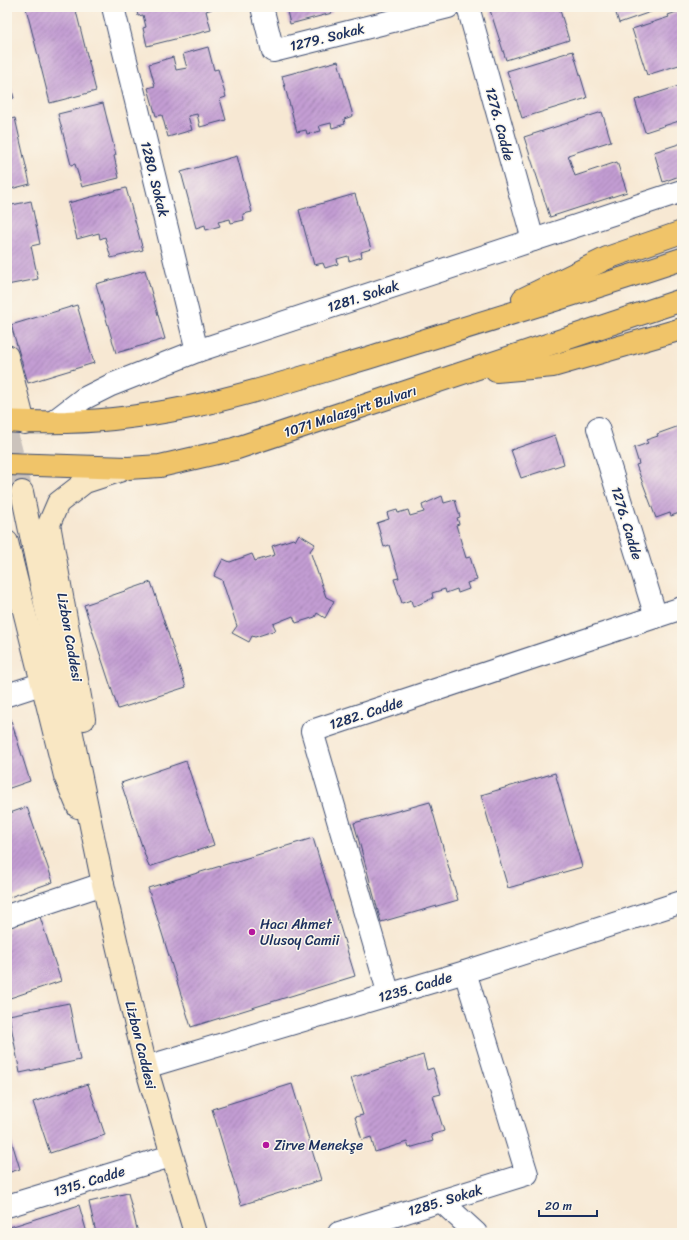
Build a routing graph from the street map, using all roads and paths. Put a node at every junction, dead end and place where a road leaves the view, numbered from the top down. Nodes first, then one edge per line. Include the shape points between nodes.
1 (113, 7) edge
2 (262, 7) edge
3 (448, 7) edge
4 (468, 7) edge
5 (682, 191) edge
6 (682, 232) edge
7 (532, 240) junction
8 (682, 260) edge
9 (682, 300) edge
10 (490, 320) junction
11 (682, 329) edge
12 (197, 351) junction
13 (7, 356) edge
14 (457, 376) junction
15 (16, 422) edge
16 (53, 422) junction
17 (598, 428) dead end
18 (7, 464) edge
19 (128, 468) junction
20 (22, 492) tunnel mouth
21 (7, 542) edge
22 (682, 609) edge
23 (656, 617) junction
24 (41, 684) junction
25 (7, 694) edge
26 (98, 853) junction
27 (103, 884) junction
28 (682, 902) edge
29 (7, 916) edge
30 (465, 972) junction
31 (389, 995) junction
32 (146, 1067) junction
33 (171, 1156) junction
34 (441, 1201) junction
35 (7, 1206) edge
36 (195, 1233) edge
37 (339, 1233) edge
38 (476, 1233) edge

1 - 12 street, 1280. Sokak
2 - 3 street, 1279. Sokak via 273,51
4 - 7 street, 1276. Cadde
5 - 7 street, 1281. Sokak
6 - 10 main road via 607,258 572,274
7 - 12 street, 1281. Sokak
8 - 10 main road
9 - 14 main road, 1071 Malazgirt Bulvarı
10 - 16 main road via 217,402 128,418
11 - 14 main road via 552,366
12 - 16 street, 1281. Sokak via 111,385 83,399
13 - 15 main road
14 - 19 main road, 1071 Malazgirt Bulvarı via 234,449 160,466
15 - 16 main road
17 - 23 street, 1276. Cadde
18 - 19 main road, 1071 Malazgirt Bulvarı
19 - 26 main road, Lizbon Caddesi via 85,482 58,503 49,524 93,768
20 - 26 main road, Lizbon Caddesi
21 - 24 main road, Lizbon Caddesi
22 - 23 street, 1282. Cadde
23 - 31 street, 1282. Cadde via 312,731
24 - 25 street
24 - 26 main road, Lizbon Caddesi via 65,776
26 - 27 main road, Lizbon Caddesi
27 - 29 street
27 - 32 main road, Lizbon Caddesi
28 - 30 street, 1235. Cadde
30 - 31 street, 1235. Cadde
30 - 34 street, 1285. Sokak via 527,1174
31 - 32 street, 1235. Cadde
32 - 33 main road, Lizbon Caddesi
33 - 35 street, 1315. Cadde
33 - 36 main road, Lizbon Caddesi
34 - 37 street, 1285. Sokak
34 - 38 street

